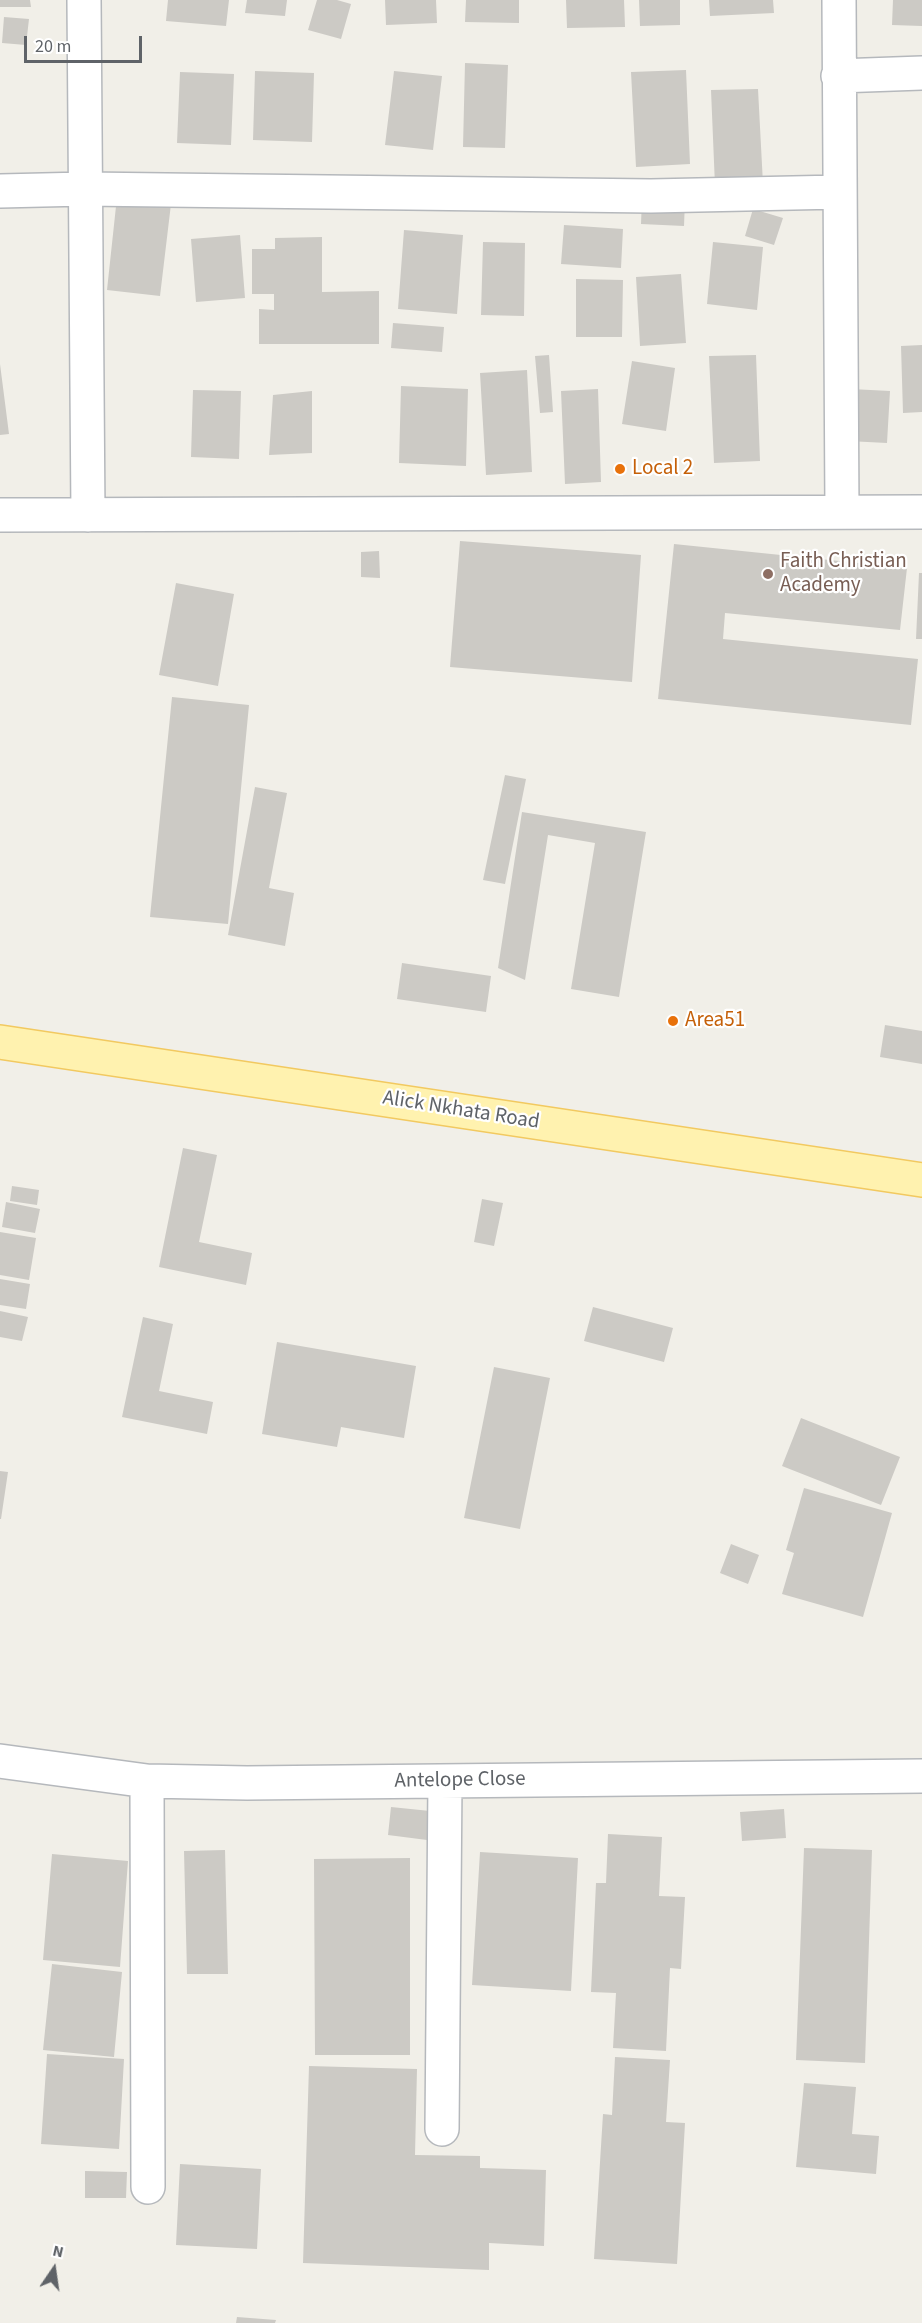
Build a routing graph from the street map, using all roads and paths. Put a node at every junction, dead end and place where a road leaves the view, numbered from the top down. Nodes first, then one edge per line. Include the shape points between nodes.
1 (84, 0) edge
2 (839, 0) edge
3 (922, 73) edge
4 (838, 75) junction
5 (85, 189) junction
6 (0, 191) edge
7 (840, 192) junction
8 (842, 512) junction
9 (922, 512) edge
10 (0, 515) edge
11 (88, 515) junction
12 (0, 1042) edge
13 (922, 1180) edge
14 (0, 1761) edge
15 (922, 1776) edge
16 (147, 1781) junction
17 (445, 1781) junction
18 (442, 2129) dead end
19 (148, 2187) dead end

1 - 5 street
2 - 4 street
3 - 4 street
4 - 7 street
5 - 6 street
5 - 7 street via 651,196
5 - 11 street
7 - 8 street
8 - 9 street
8 - 11 street
10 - 11 street
12 - 13 main road, Alick Nkhata Road
14 - 16 street, Antelope Close
15 - 17 street, Antelope Close
16 - 17 street, Antelope Close
16 - 19 street
17 - 18 street

